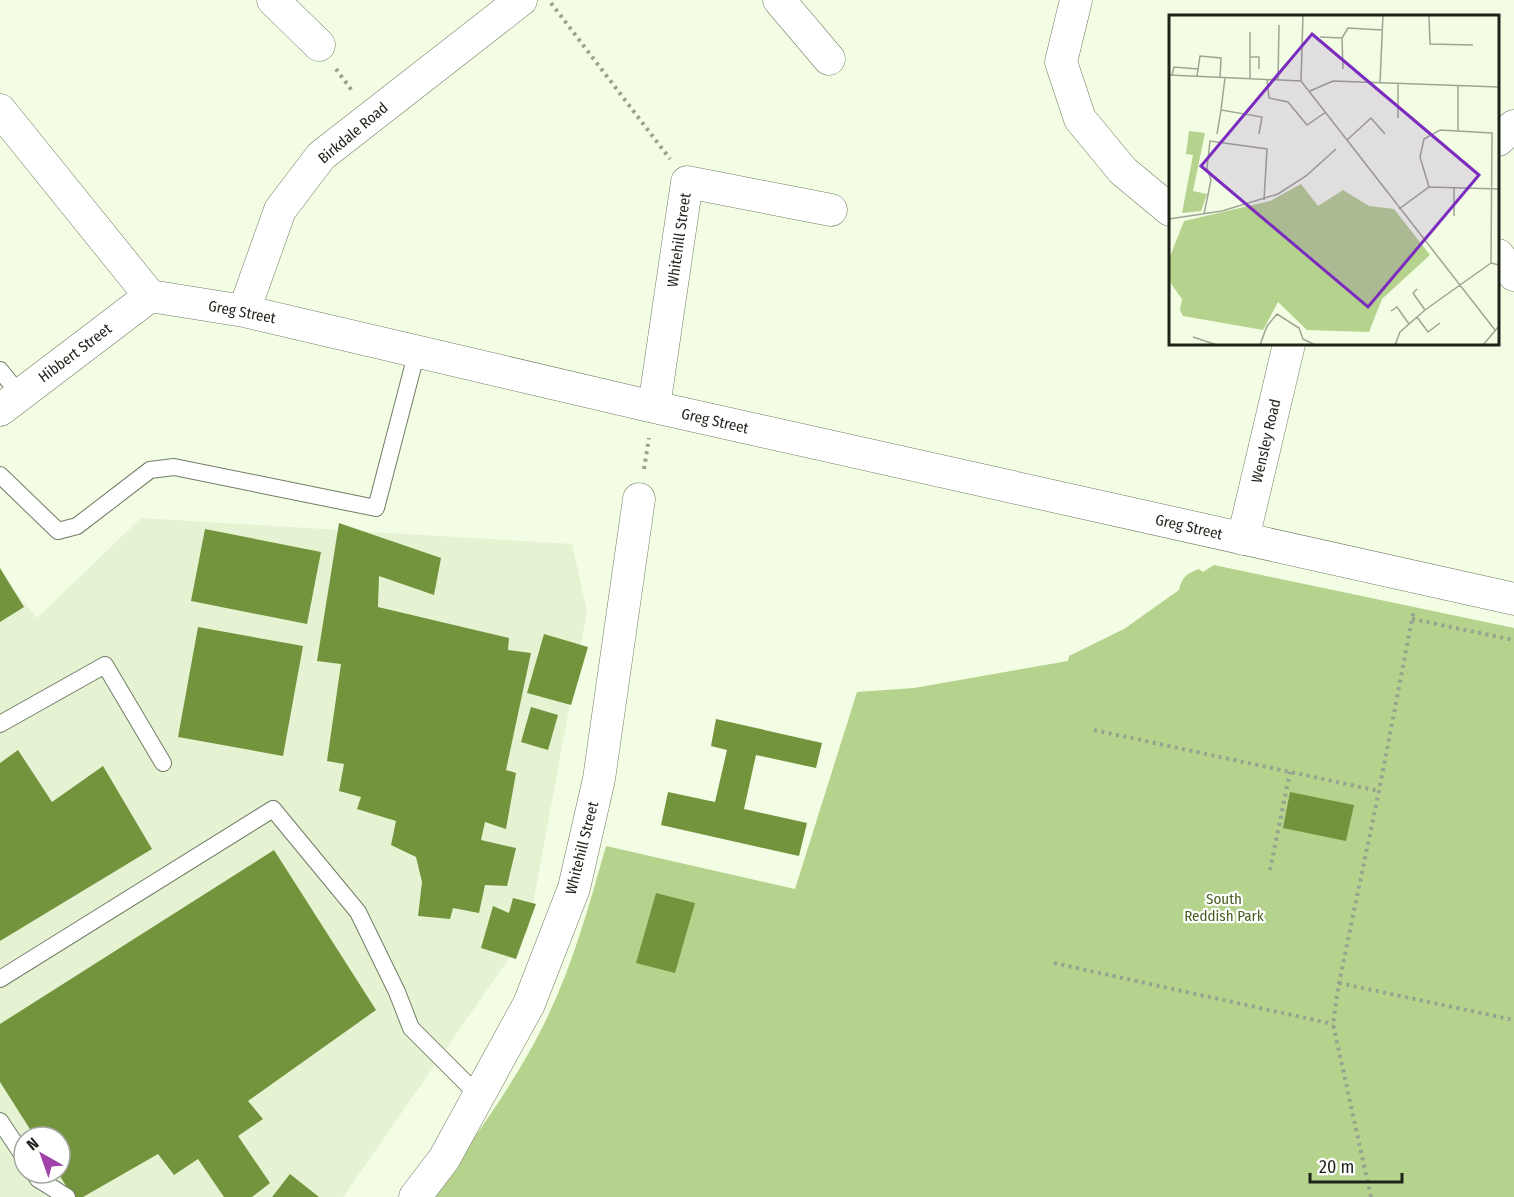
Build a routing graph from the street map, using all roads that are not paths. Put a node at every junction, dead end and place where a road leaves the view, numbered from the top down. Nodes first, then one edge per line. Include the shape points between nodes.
1 (273, 0) edge
2 (521, 0) edge
3 (779, 0) edge
4 (1076, 0) edge
5 (319, 45) road end
6 (829, 59) dead end
7 (0, 110) edge
8 (1514, 126) edge
9 (1499, 138) edge
10 (1169, 209) edge
11 (831, 210) dead end
12 (1499, 257) edge
13 (1514, 275) edge
14 (150, 296) junction
15 (244, 311) junction
16 (1289, 345) edge
17 (417, 351) junction
18 (0, 370) edge
19 (10, 402) edge
20 (654, 408) junction
21 (0, 475) edge
22 (639, 499) road end
23 (1243, 539) junction
24 (1514, 599) edge
25 (0, 724) edge
26 (163, 763) dead end
27 (0, 979) edge
28 (478, 1096) junction
29 (0, 1121) edge
30 (12, 1139) edge
31 (48, 1185) edge
32 (67, 1197) edge
33 (415, 1197) edge

1 - 5 street
2 - 15 street, Birkdale Road via 321,156 280,210
3 - 6 street
4 - 10 street via 1061,62 1080,119 1124,171
7 - 14 street
8 - 9 street
11 - 20 street, Whitehill Street via 687,182
12 - 13 street
14 - 15 street, Greg Street
14 - 19 street, Hibbert Street
15 - 17 street, Greg Street
16 - 23 street, Wensley Road
17 - 20 street, Greg Street
17 - 21 lane via 376,508 174,467 150,470 77,526 58,531
18 - 19 lane
20 - 23 street, Greg Street
22 - 28 street, Whitehill Street via 599,779 574,888 529,1004
23 - 24 street, Greg Street
25 - 26 lane via 105,665
27 - 28 lane via 273,809 358,912 411,1028
28 - 33 street, Whitehill Street via 444,1159
29 - 30 lane
31 - 32 lane

